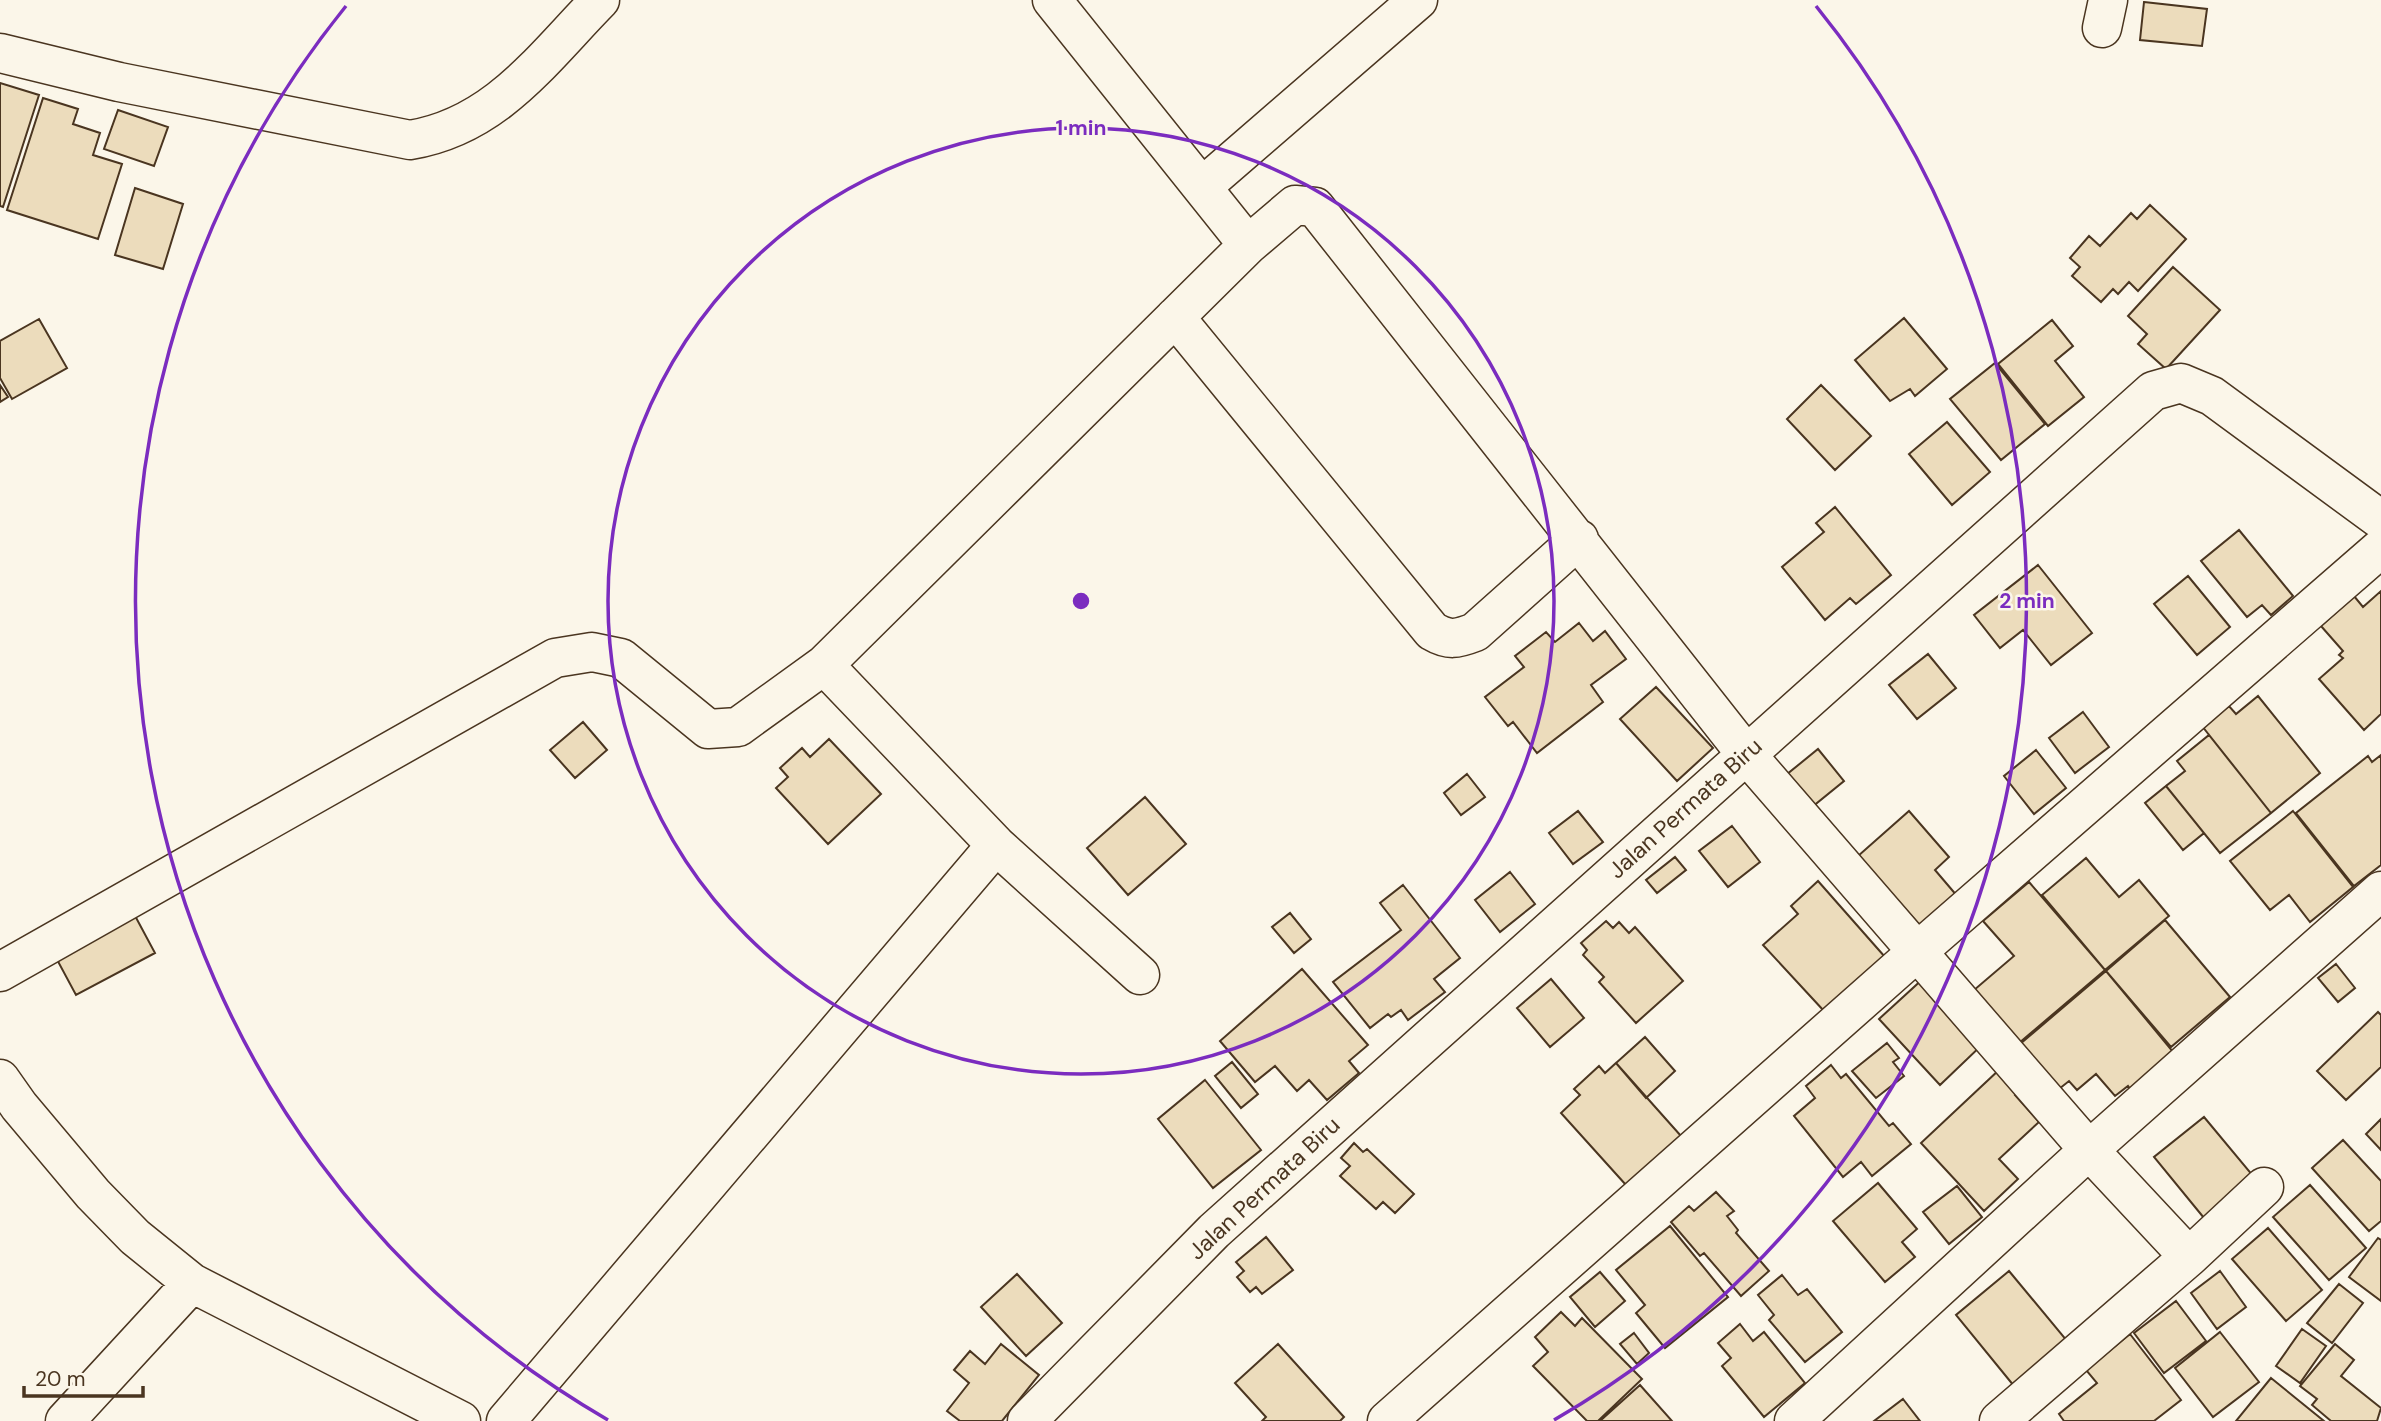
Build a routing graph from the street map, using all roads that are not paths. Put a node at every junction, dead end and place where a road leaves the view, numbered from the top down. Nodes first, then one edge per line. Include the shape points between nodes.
1 (600, 0) edge
2 (1052, 0) edge
3 (1418, 0) edge
4 (0, 53) edge
5 (1202, 187) junction
6 (1248, 245) junction
7 (1175, 317) junction
8 (2381, 520) edge
9 (1579, 539) junction
10 (2381, 548) edge
11 (824, 665) junction
12 (1746, 754) junction
13 (996, 845) junction
14 (2381, 891) edge
15 (1918, 951) junction
16 (0, 972) edge
17 (1140, 975) dead end
18 (0, 1079) edge
19 (2089, 1150) junction
20 (2264, 1187) dead end
21 (2189, 1257) junction
22 (192, 1283) junction
23 (65, 1421) edge
24 (461, 1421) edge
25 (506, 1421) edge
26 (1027, 1421) edge
27 (1387, 1421) edge
28 (1794, 1421) edge
29 (1999, 1421) edge

1 - 4 street via 494,107 440,135 410,140 119,82
2 - 5 street
3 - 5 street
5 - 6 street
6 - 7 street
6 - 9 street via 1295,205 1315,207
7 - 9 street via 1432,631 1456,639 1475,632
7 - 11 street
8 - 12 street, Jalan Permata Biru via 2212,396 2181,383 2153,391
9 - 12 street
10 - 15 street
11 - 13 street
11 - 16 street via 738,727 708,729 621,658 592,652 555,658
12 - 15 street
12 - 26 street, Jalan Permata Biru via 1214,1231
13 - 17 street
13 - 25 street
14 - 19 street
15 - 19 street
15 - 27 street
18 - 22 street via 93,1194 135,1237
19 - 21 street
19 - 28 street
20 - 21 street
21 - 29 street
22 - 23 street
22 - 24 street

